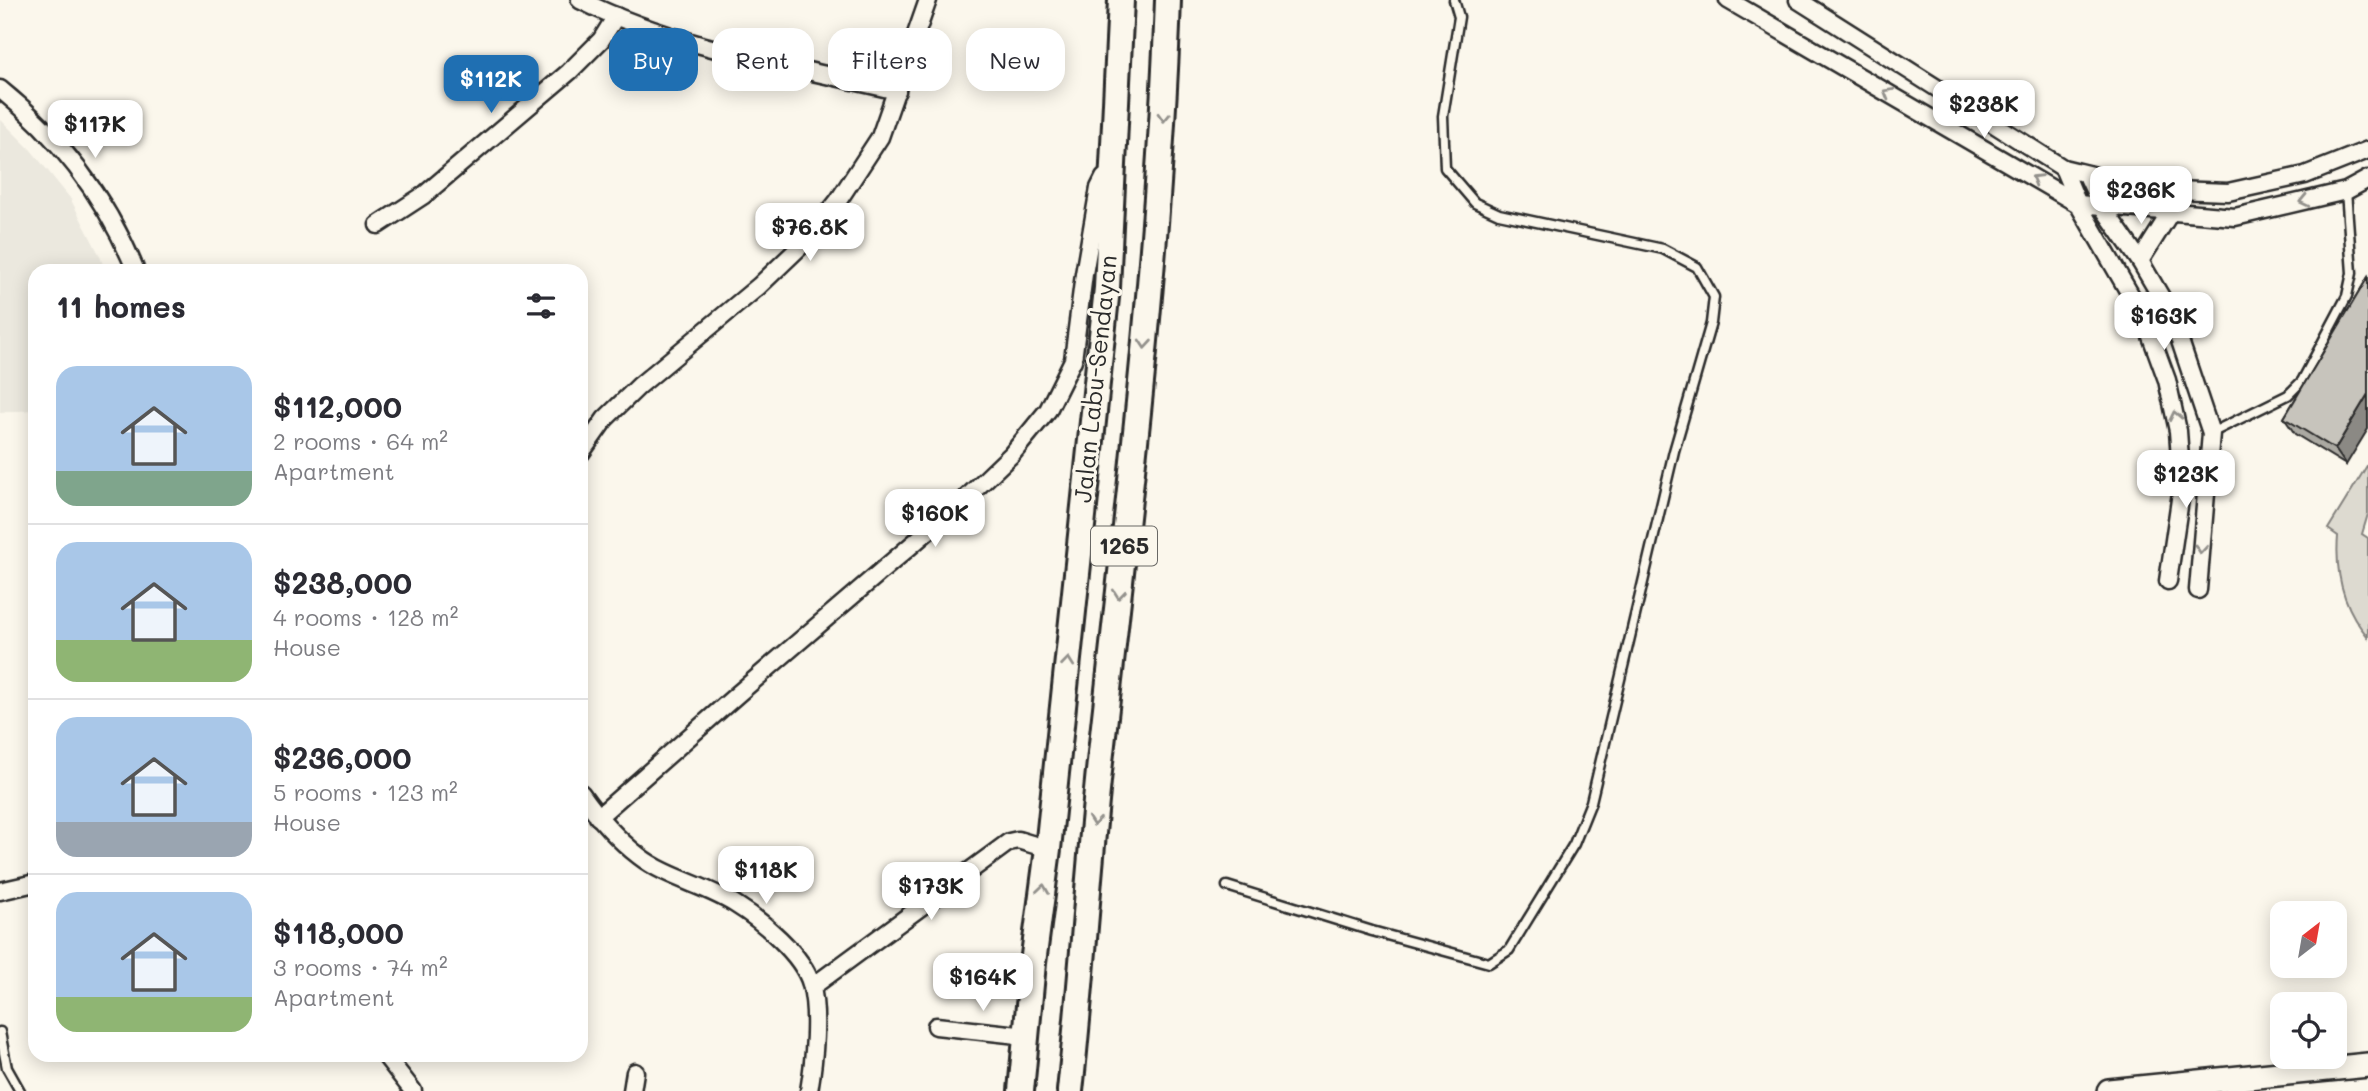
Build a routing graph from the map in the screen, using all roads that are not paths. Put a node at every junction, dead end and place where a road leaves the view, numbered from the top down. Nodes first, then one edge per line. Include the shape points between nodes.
1 (580, 0) edge
2 (928, 0) edge
3 (1121, 0) edge
4 (1168, 0) edge
5 (1454, 0) edge
6 (1728, 0) edge
7 (1798, 0) edge
8 (616, 16) junction
9 (918, 28) edge
10 (828, 74) edge
11 (0, 89) edge
12 (897, 91) edge
13 (2368, 150) edge
14 (2063, 168) junction
15 (1114, 170) junction
16 (2087, 175) junction
17 (2368, 179) edge
18 (2346, 191) junction
19 (2078, 204) junction
20 (2101, 205) junction
21 (2172, 210) junction
22 (378, 225) dead end
23 (2140, 261) junction
24 (133, 264) edge
25 (2211, 433) junction
26 (588, 443) edge
27 (2168, 581) dead end
28 (2198, 590) dead end
29 (588, 803) edge
30 (598, 817) junction
31 (1048, 849) junction
32 (28, 885) edge
33 (1227, 886) dead end
34 (0, 891) edge
35 (812, 987) junction
36 (936, 1026) dead end
37 (0, 1032) edge
38 (1027, 1036) junction
39 (390, 1062) edge
40 (2368, 1065) edge
41 (635, 1072) dead end
42 (20, 1091) edge
43 (413, 1091) edge
44 (632, 1091) edge
45 (809, 1091) edge
46 (1021, 1091) edge
47 (1070, 1091) edge
48 (2109, 1091) edge

1 - 8 street
2 - 9 street
3 - 15 main road, Jalan Labu-Sendayan / 1265
4 -> 47 main road, Jalan Labu-Sendayan / 1265 via 1164,128 1151,282
5 - 33 lane via 1459,17 1443,116 1445,168 1475,203 1499,214 1662,249 1697,267 1714,297 1591,802 1574,844 1509,950 1489,962
19 -> 6 street
7 - 14 street
8 - 10 street via 691,42
8 - 22 street via 601,40 550,89 424,195
11 - 24 street via 56,140 91,185
12 - 26 street via 880,137 805,242 639,386
13 - 16 street via 2305,175 2228,192 2149,189
14 - 16 street
14 - 19 street
15 - 30 street via 1100,183 1073,360 1048,410 1012,454 963,501
31 -> 15 main road, Jalan Labu-Sendayan / 1265 via 1107,288
16 - 20 street
17 - 18 street
18 -> 21 street via 2235,217
18 - 25 lane via 2352,273 2347,296 2302,381 2288,395
19 - 20 street
27 -> 19 street via 2182,486 2178,431 2167,380 2145,320
20 - 21 street
20 - 23 street
21 - 23 street
23 - 25 street via 2171,314
25 -> 28 street
29 - 30 street
30 - 35 street via 639,856 735,904 790,948 807,971
31 - 35 street via 1018,840 1009,842
38 -> 31 main road, Jalan Labu-Sendayan / 1265
32 - 34 street
35 - 45 street via 815,1050
36 - 38 street
37 - 42 lane via 8,1068
38 - 46 main road, Jalan Labu-Sendayan / 1265
39 - 43 street
40 - 48 main road
41 - 44 street

